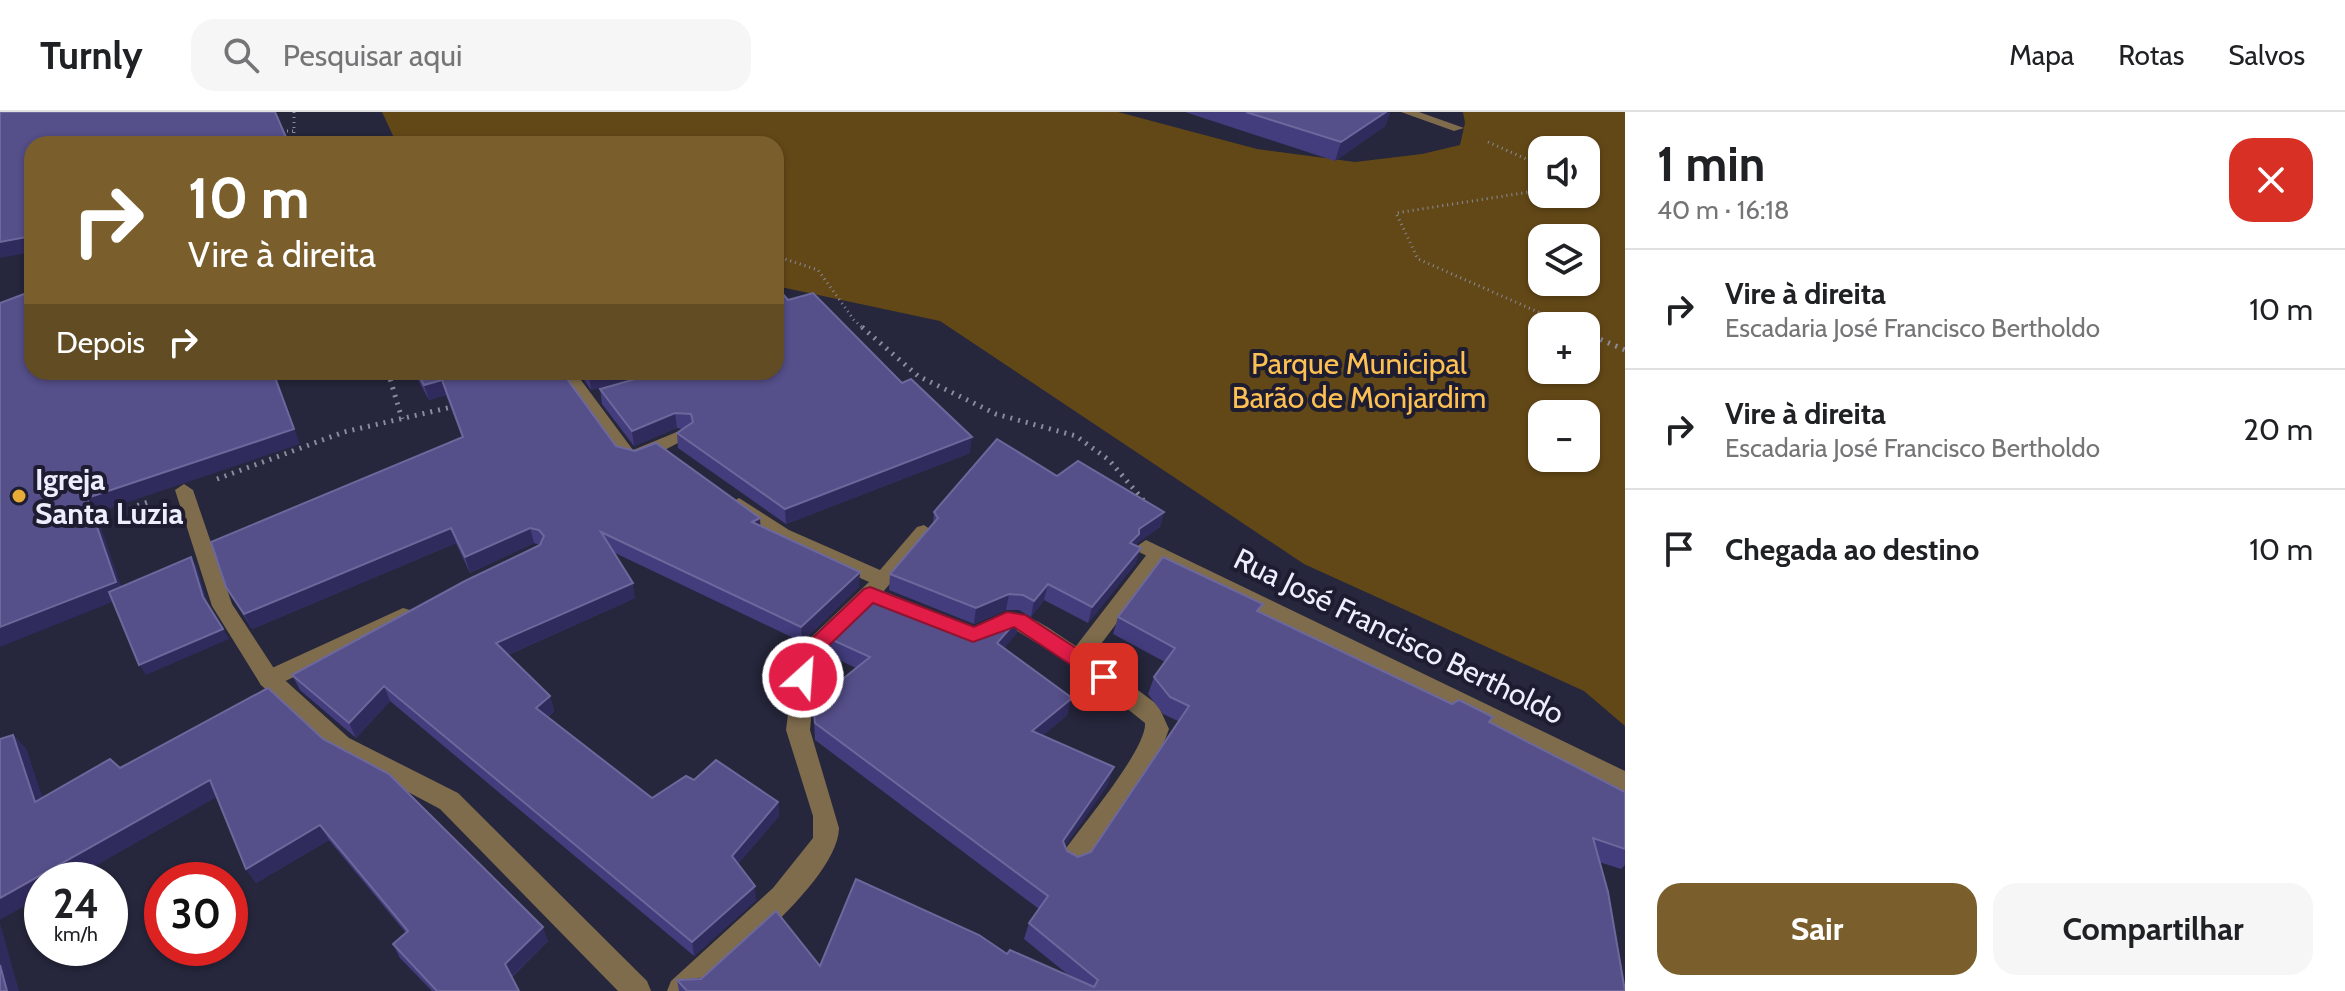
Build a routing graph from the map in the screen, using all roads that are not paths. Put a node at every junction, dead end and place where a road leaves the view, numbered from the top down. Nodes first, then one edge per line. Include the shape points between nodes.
1 (1407, 112) edge
2 (1458, 128) road end
3 (574, 380) edge
4 (684, 435) edge
5 (184, 490) road end
6 (721, 491) edge
7 (924, 532) edge
8 (876, 586) junction
9 (900, 605) edge
10 (422, 607) edge
11 (958, 629) edge
12 (1079, 658) junction
13 (269, 679) junction
14 (1625, 782) edge
15 (1074, 858) edge
16 (637, 991) edge
17 (681, 991) edge

1 - 2 street
3 - 4 street via 592,398 627,455 667,452
5 - 13 street via 222,606
6 - 8 street via 782,535
7 - 8 street
8 - 9 street
8 - 17 street via 811,651 803,677 798,730 825,816 824,843 796,882
10 - 13 street
11 - 12 street via 980,634 1012,619
12 - 14 street, Rua José Francisco Bertholdo via 1152,550
12 - 15 street via 1150,712 1157,730
13 - 16 street via 341,745 449,801

